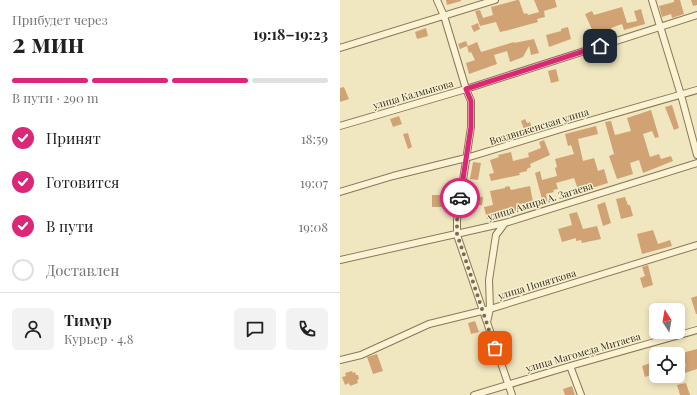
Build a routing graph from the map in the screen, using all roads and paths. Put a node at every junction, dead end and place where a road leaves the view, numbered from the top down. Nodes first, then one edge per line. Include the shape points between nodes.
1 (437, 0) edge
2 (495, 0) edge
3 (652, 0) edge
4 (697, 15) edge
5 (444, 16) junction
6 (660, 26) junction
7 (340, 48) edge
8 (466, 89) junction
9 (697, 90) edge
10 (681, 94) junction
11 (340, 126) edge
12 (697, 155) edge
13 (466, 158) junction
14 (697, 163) edge
15 (340, 192) edge
16 (505, 223) junction
17 (457, 234) junction
18 (697, 245) edge
19 (340, 260) edge
20 (490, 309) junction
21 (482, 311) junction
22 (487, 323) junction
23 (697, 330) edge
24 (340, 360) edge
25 (570, 366) junction
26 (507, 385) junction
27 (474, 395) edge
28 (512, 395) edge
29 (581, 395) edge

1 - 5 street
2 - 5 street
3 - 6 street
4 - 6 street, улица Калмыкова
5 - 7 street
5 - 8 street
6 - 8 street, улица Калмыкова
6 - 10 street
8 - 11 street, улица Калмыкова
8 - 13 street via 471,101 471,127
9 - 10 street, Воздвиженская улица
10 - 12 street
10 - 13 street, Воздвиженская улица
13 - 15 street, Воздвиженская улица
13 - 17 street
14 - 16 street, улица Амира А. Загаева
16 - 17 street, улица Амира А. Загаева
16 - 20 street via 496,235 489,280
17 - 19 street, улица Амира А. Загаева
17 - 21 street
18 - 20 street, улица Поняткова
20 - 21 street, улица Поняткова
20 - 22 street
21 - 22 street
21 - 24 street, улица Поняткова via 429,324 361,355
22 - 26 street
23 - 25 street, улица Магомеда Митаева
25 - 26 street, улица Магомеда Митаева
25 - 29 street
26 - 27 street, улица Магомеда Митаева
26 - 28 street

